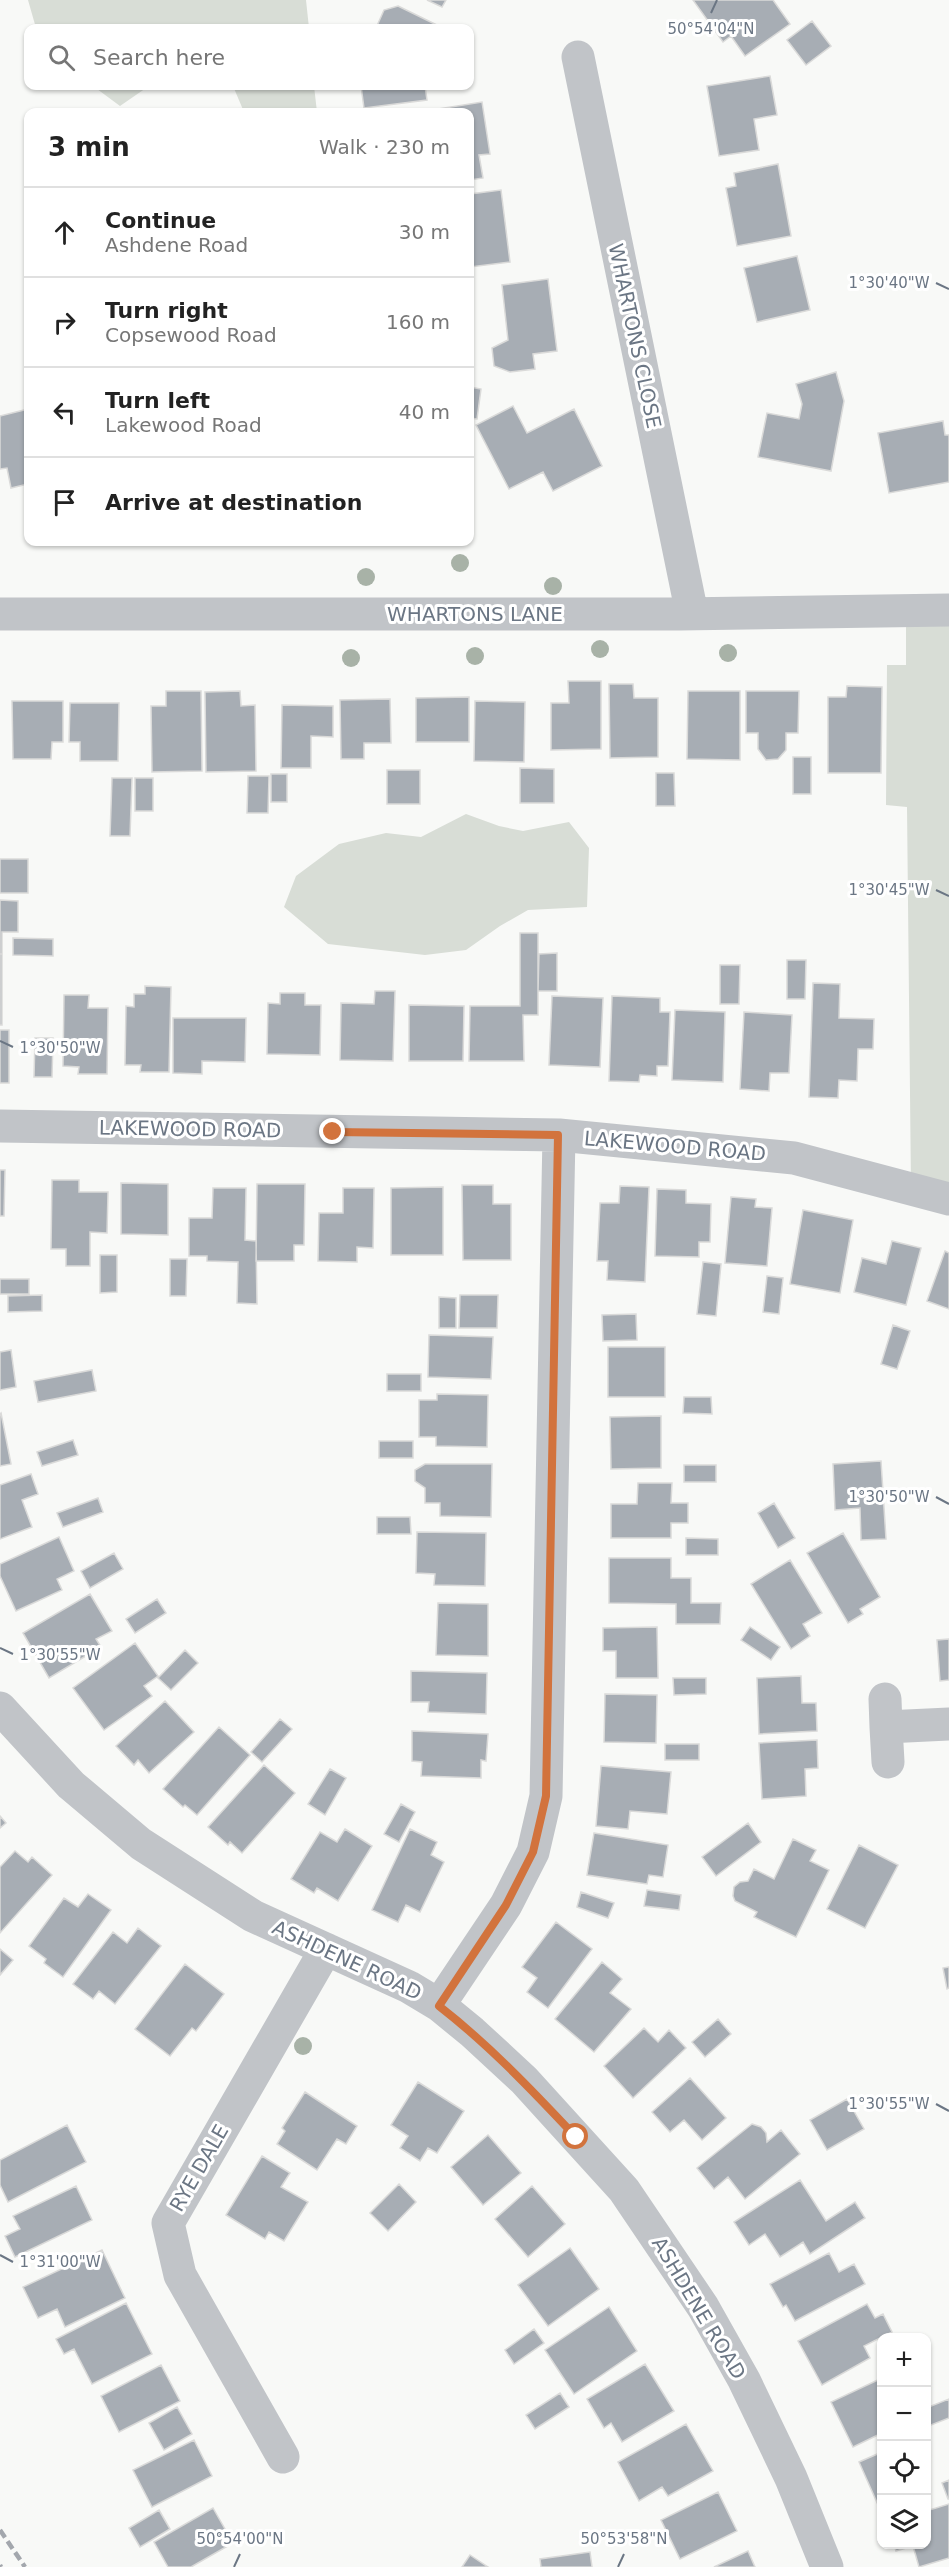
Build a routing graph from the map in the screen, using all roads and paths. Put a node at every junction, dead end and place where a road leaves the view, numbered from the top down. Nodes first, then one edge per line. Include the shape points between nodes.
1 (578, 57) dead end
2 (949, 610) edge
3 (0, 614) edge
4 (692, 614) junction
5 (0, 1126) edge
6 (558, 1135) junction
7 (949, 1200) edge
8 (0, 1708) edge
9 (949, 1724) edge
10 (888, 1762) dead end
11 (326, 1949) junction
12 (439, 2006) junction
13 (283, 2457) dead end
14 (826, 2567) edge

1 - 4 street, WHARTONS CLOSE
2 - 4 street, WHARTONS LANE
3 - 4 street, WHARTONS LANE
5 - 6 street, LAKEWOOD ROAD
6 - 7 street, LAKEWOOD ROAD via 794,1158
6 - 12 street via 546,1796 533,1852 506,1905
8 - 11 street, ASHDENE ROAD via 71,1785 141,1844 253,1916
9 - 10 street via 886,1713
11 - 12 street, ASHDENE ROAD via 409,1987
11 - 13 street, RYE DALE via 168,2223 180,2275
12 - 14 street, ASHDENE ROAD via 524,2080 624,2190 667,2250 744,2380 791,2478

